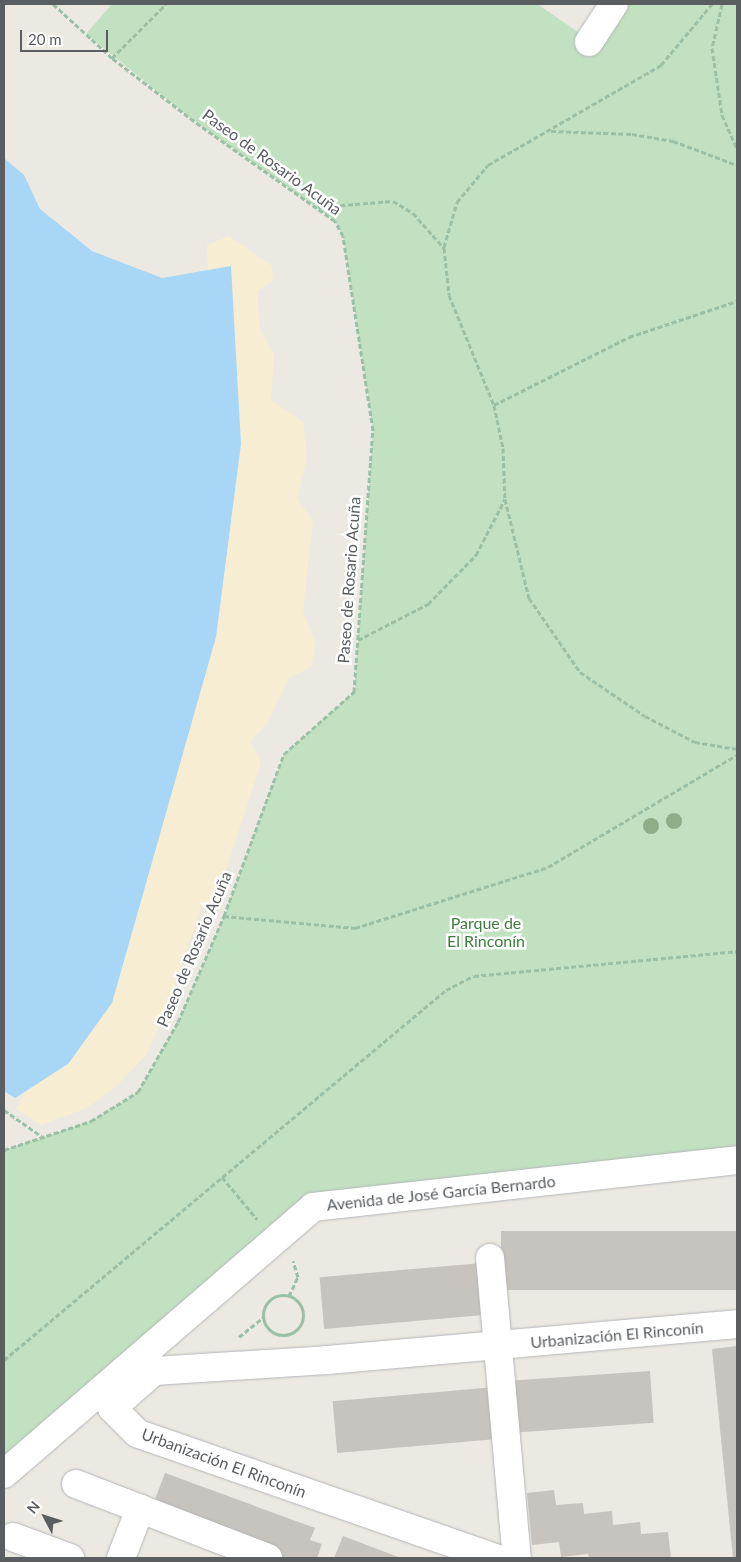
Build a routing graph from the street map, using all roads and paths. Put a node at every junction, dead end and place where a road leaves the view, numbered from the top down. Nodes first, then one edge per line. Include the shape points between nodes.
1 (53, 4) edge
2 (166, 4) edge
3 (614, 4) edge
4 (712, 4) edge
5 (722, 4) edge
6 (589, 42) dead end
7 (112, 58) junction
8 (550, 131) junction
9 (737, 148) edge
10 (737, 164) edge
11 (317, 207) junction
12 (444, 248) junction
13 (737, 301) edge
14 (494, 405) junction
15 (505, 499) junction
16 (357, 640) junction
17 (737, 749) edge
18 (737, 755) edge
19 (224, 916) junction
20 (737, 951) edge
21 (4, 1110) edge
22 (44, 1138) junction
23 (4, 1150) edge
24 (737, 1160) edge
25 (222, 1177) junction
26 (274, 1240) junction
27 (490, 1258) dead end
28 (737, 1324) edge
29 (298, 1328) joint
30 (498, 1345) junction
31 (4, 1360) edge
32 (4, 1474) edge
33 (76, 1484) dead end
34 (140, 1509) junction
35 (13, 1537) dead end
36 (70, 1558) edge
37 (121, 1558) edge
38 (268, 1558) edge
39 (495, 1558) edge
40 (517, 1558) edge

1 - 7 path, Paseo de Rosario Acuña
2 - 7 path
3 - 6 street
4 - 8 path via 662,65
5 - 9 path via 712,48 722,115
7 - 11 path, Paseo de Rosario Acuña via 194,122
8 - 10 path via 632,134 673,141
8 - 12 path via 488,165 457,202
11 - 12 path via 393,201 414,213
11 - 16 path, Paseo de Rosario Acuña via 335,221 344,236 373,430
12 - 14 path via 449,296
13 - 14 path via 629,337
14 - 15 path via 503,448
15 - 16 path via 476,555 428,604
15 - 17 path via 528,598 580,672 645,716 695,742
16 - 19 path, Paseo de Rosario Acuña via 354,692 284,754
18 - 19 path via 548,867 474,891 355,928
19 - 22 path, Paseo de Rosario Acuña via 178,1022 138,1092 91,1121
20 - 25 path via 474,976 446,990
21 - 22 path
22 - 23 path, Paseo de Rosario Acuña
24 - 26 street, Avenida de José García Bernardo via 314,1207
25 - 26 path
25 - 31 path
26 - 32 street, Avenida de José García Bernardo
27 - 30 street
28 - 30 street, Urbanización El Rinconín
29 - 29 path via 303,1314 296,1300 282,1296 268,1302 264,1317 270,1331 285,1335
30 - 39 street, Urbanización El Rinconín via 154,1371 112,1408 137,1433
30 - 40 street
33 - 34 street
34 - 37 street
34 - 38 street
35 - 36 street

